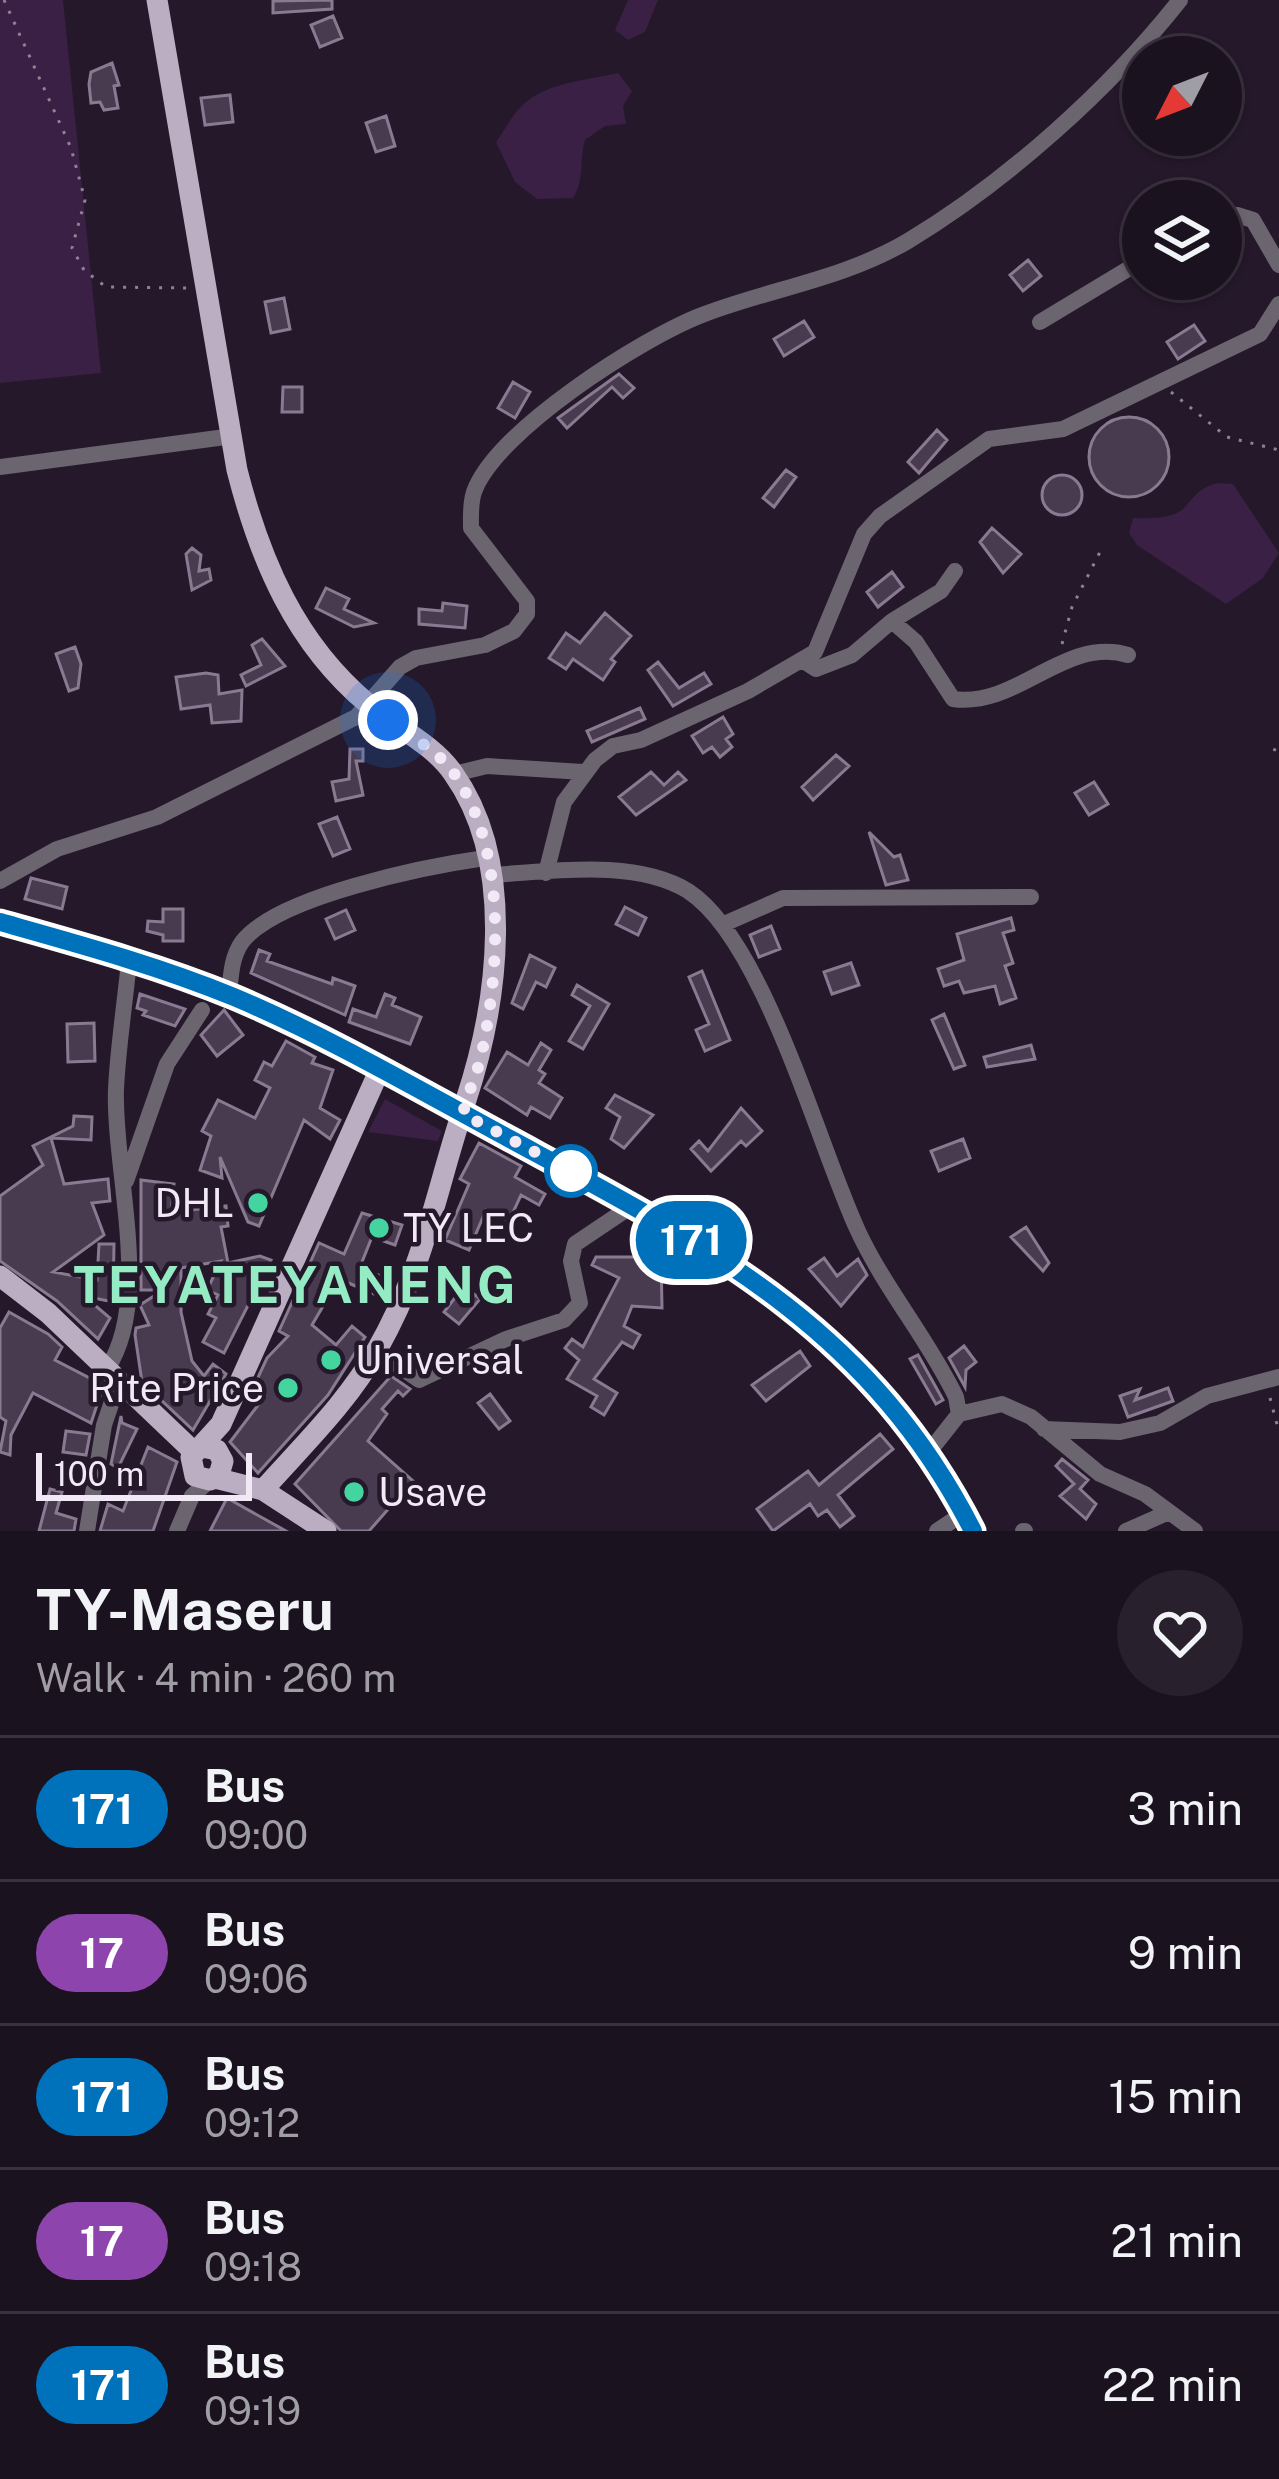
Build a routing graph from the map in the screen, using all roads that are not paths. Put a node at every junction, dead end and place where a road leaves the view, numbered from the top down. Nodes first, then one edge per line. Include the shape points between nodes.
1 (157, 0) edge
2 (1180, 0) edge
3 (1242, 217) edge
4 (1279, 265) edge
5 (1122, 273) edge
6 (1279, 304) edge
7 (1040, 322) dead end
8 (232, 436) junction
9 (0, 467) edge
10 (956, 572) dead end
11 (892, 621) junction
12 (1128, 655) dead end
13 (802, 660) junction
14 (367, 703) junction
15 (583, 772) junction
16 (454, 774) junction
17 (487, 866) junction
18 (546, 873) junction
19 (0, 881) edge
20 (1031, 897) dead end
21 (0, 922) edge
22 (724, 924) junction
23 (130, 961) junction
24 (230, 995) junction
25 (202, 1010) dead end
26 (380, 1069) junction
27 (463, 1114) junction
28 (126, 1182) junction
29 (633, 1205) junction
30 (0, 1276) edge
31 (377, 1352) junction
32 (113, 1375) junction
33 (1273, 1378) edge
34 (959, 1414) junction
35 (1044, 1429) junction
36 (929, 1452) junction
37 (208, 1463) junction
38 (253, 1486) junction
39 (1169, 1512) junction
40 (968, 1522) edge
41 (87, 1531) edge
42 (177, 1531) edge
43 (326, 1531) edge
44 (937, 1531) edge
45 (1126, 1531) edge
46 (1195, 1531) edge

1 - 8 main road
2 - 14 street via 1102,88 954,213 837,272 652,338 541,417 485,473 471,509 478,540 527,601 527,614 485,645 416,658
3 - 4 street via 1253,220
5 - 7 street
6 - 13 street via 1260,334 1063,429 989,440 880,516 815,652
8 - 9 street
8 - 14 main road via 252,529 270,570 313,649
10 - 11 street
11 - 12 street via 953,699 1023,686 1074,656
11 - 13 street via 852,655 816,669
13 - 15 street via 613,746
14 - 16 main road
14 - 19 street via 356,717 157,818 58,850
15 - 16 street via 487,766
15 - 18 street via 564,802
16 - 17 main road
17 - 18 street
17 - 24 street via 356,886 258,926 234,955
17 - 27 main road via 494,970
18 - 22 street via 642,874 683,888
20 - 22 street via 783,898
21 - 23 main road
22 - 34 street via 860,1235 947,1378
23 - 24 main road
23 - 28 street via 116,1092
24 - 26 main road
25 - 28 street via 167,1064
26 - 27 main road
26 - 37 main road
27 - 29 main road
27 - 31 main road via 421,1263
28 - 32 street via 125,1342
29 - 31 street via 575,1244 580,1303 565,1320 418,1381
29 - 36 main road via 789,1304 890,1401
30 - 32 main road
31 - 38 main road
32 - 37 main road
32 - 41 street
33 - 35 street via 1120,1432
34 - 35 street via 1002,1404
34 - 36 street
35 - 39 street via 1100,1474
36 - 40 main road
37 - 38 main road
37 - 42 street
38 - 43 main road
39 - 45 street
39 - 46 street
40 - 44 street

